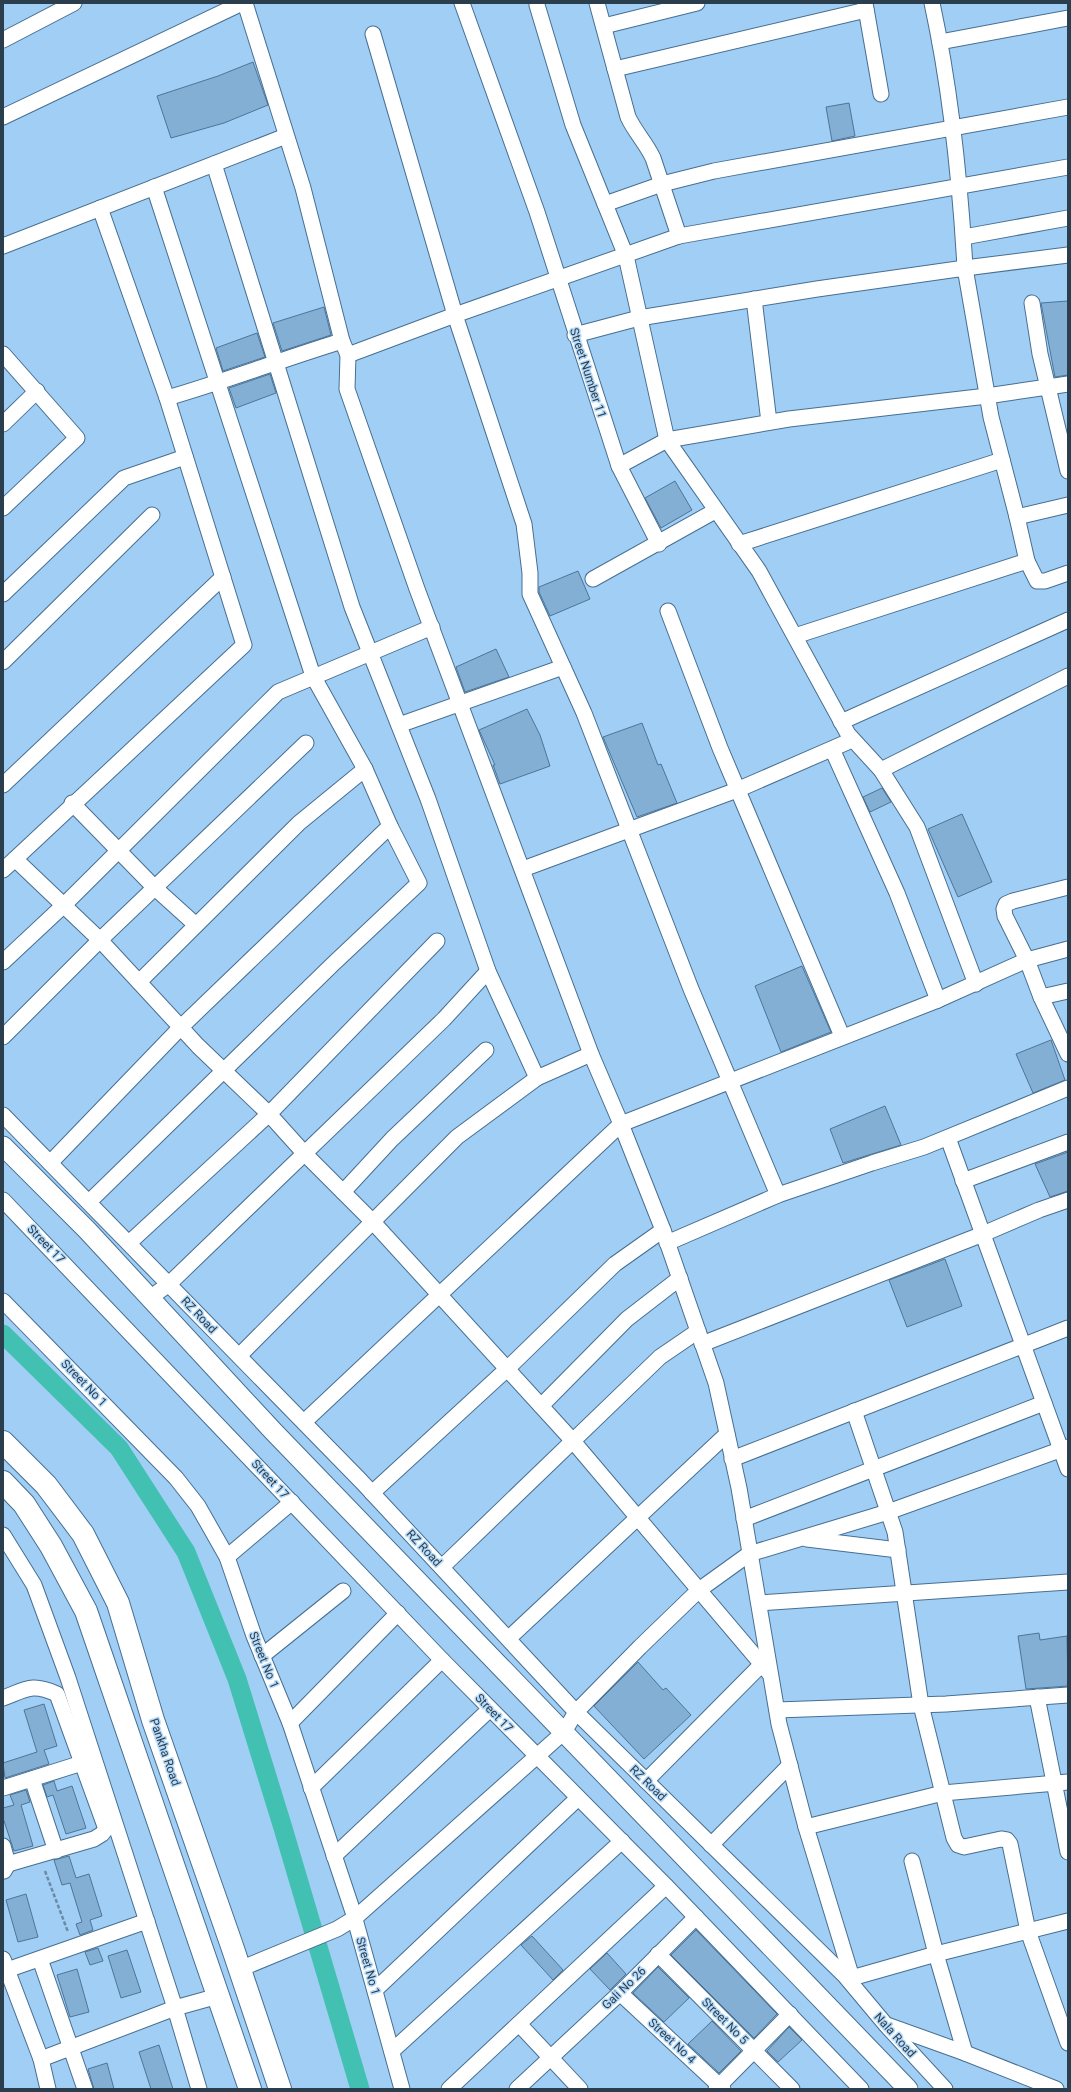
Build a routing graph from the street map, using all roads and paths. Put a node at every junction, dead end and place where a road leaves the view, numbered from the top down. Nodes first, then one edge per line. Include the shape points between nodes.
1 (74, 3) edge
2 (242, 3) edge
3 (245, 3) edge
4 (462, 3) edge
5 (597, 3) edge
6 (697, 3) edge
7 (932, 3) edge
8 (536, 5) dead end
9 (866, 7) edge
10 (1068, 18) edge
11 (604, 26) junction
12 (373, 34) dead end
13 (3, 40) edge
14 (940, 42) junction
15 (615, 69) junction
16 (881, 94) dead end
17 (1068, 106) edge
18 (3, 117) edge
19 (953, 126) junction
20 (286, 136) junction
21 (214, 164) junction
22 (1068, 167) edge
23 (662, 184) junction
24 (959, 185) junction
25 (154, 187) junction
26 (605, 204) junction
27 (100, 208) junction
28 (1068, 218) edge
29 (679, 236) junction
30 (964, 237) junction
31 (3, 246) edge
32 (1068, 255) edge
33 (626, 256) junction
34 (965, 268) junction
35 (558, 279) junction
36 (754, 299) junction
37 (1032, 303) dead end
38 (455, 315) junction
39 (639, 318) junction
40 (575, 335) junction
41 (342, 341) junction
42 (3, 354) edge
43 (348, 355) junction
44 (276, 361) junction
45 (218, 384) junction
46 (1068, 384) edge
47 (1048, 386) junction
48 (37, 391) junction
49 (988, 396) junction
50 (167, 398) junction
51 (769, 422) junction
52 (3, 424) edge
53 (667, 440) junction
54 (185, 457) junction
55 (1002, 460) junction
56 (619, 466) junction
57 (1068, 471) edge
58 (1068, 505) edge
59 (3, 508) edge
60 (716, 511) junction
61 (152, 515) dead end
62 (1017, 517) junction
63 (659, 544) junction
64 (739, 544) junction
65 (1027, 561) junction
66 (1068, 573) edge
67 (223, 577) junction
68 (593, 579) dead end
69 (3, 594) edge
70 (668, 611) dead end
71 (1068, 620) edge
72 (432, 627) junction
73 (794, 636) junction
74 (370, 653) junction
75 (3, 662) edge
76 (563, 666) junction
77 (313, 676) junction
78 (1068, 676) edge
79 (461, 704) junction
80 (841, 722) junction
81 (399, 726) junction
82 (852, 740) junction
83 (306, 744) dead end
84 (832, 748) junction
85 (365, 769) junction
86 (882, 770) junction
87 (3, 785) edge
88 (737, 790) junction
89 (72, 803) junction
90 (390, 826) junction
91 (629, 830) junction
92 (118, 852) junction
93 (15, 859) junction
94 (523, 869) junction
95 (3, 870) edge
96 (1068, 887) edge
97 (155, 888) junction
98 (64, 905) junction
99 (196, 925) junction
100 (100, 940) junction
101 (437, 941) dead end
102 (1068, 949) edge
103 (1027, 960) junction
104 (3, 962) edge
105 (488, 971) junction
106 (139, 982) junction
107 (976, 984) junction
108 (1068, 991) edge
109 (1041, 997) junction
110 (938, 1000) junction
111 (181, 1027) junction
112 (842, 1036) junction
113 (3, 1037) edge
114 (1067, 1049) edge
115 (486, 1050) dead end
116 (591, 1054) junction
117 (223, 1071) junction
118 (537, 1078) junction
119 (731, 1082) junction
120 (1068, 1088) edge
121 (269, 1114) junction
122 (3, 1115) edge
123 (621, 1124) junction
124 (948, 1138) junction
125 (1068, 1142) edge
126 (3, 1146) edge
127 (305, 1154) junction
128 (50, 1163) junction
129 (963, 1181) junction
130 (343, 1192) junction
131 (778, 1195) junction
132 (3, 1200) edge
133 (1068, 1200) edge
134 (88, 1202) junction
135 (372, 1221) junction
136 (983, 1234) junction
137 (665, 1237) junction
138 (129, 1243) junction
139 (680, 1278) junction
140 (169, 1284) junction
141 (439, 1294) junction
142 (150, 1298) junction
143 (3, 1301) edge
144 (1068, 1328) edge
145 (700, 1337) junction
146 (1023, 1344) junction
147 (239, 1356) junction
148 (507, 1369) junction
149 (1044, 1403) junction
150 (541, 1406) junction
151 (854, 1411) junction
152 (304, 1422) junction
153 (727, 1434) junction
154 (572, 1440) junction
155 (3, 1442) edge
156 (1064, 1448) edge
157 (732, 1459) junction
158 (874, 1469) junction
159 (1068, 1469) edge
160 (3, 1482) edge
161 (372, 1492) junction
162 (292, 1502) junction
163 (888, 1512) junction
164 (637, 1517) junction
165 (744, 1519) junction
166 (3, 1535) edge
167 (800, 1538) junction
168 (898, 1550) junction
169 (749, 1554) junction
170 (227, 1557) junction
171 (442, 1567) junction
172 (1068, 1582) edge
173 (699, 1590) junction
174 (343, 1591) dead end
175 (904, 1592) junction
176 (758, 1603) junction
177 (398, 1613) junction
178 (509, 1638) junction
179 (262, 1656) junction
180 (442, 1660) junction
181 (766, 1670) junction
182 (1068, 1694) edge
183 (1036, 1697) junction
184 (3, 1698) edge
185 (920, 1705) junction
186 (490, 1708) junction
187 (777, 1710) junction
188 (576, 1712) junction
189 (290, 1723) junction
190 (564, 1732) junction
191 (537, 1757) junction
192 (82, 1764) junction
193 (790, 1765) junction
194 (32, 1779) junction
195 (646, 1781) junction
196 (1062, 1783) edge
197 (3, 1788) edge
198 (312, 1788) junction
199 (943, 1793) junction
200 (578, 1798) junction
201 (806, 1828) junction
202 (622, 1841) junction
203 (711, 1845) junction
204 (3, 1846) edge
205 (56, 1851) junction
206 (1068, 1852) edge
207 (40, 1855) junction
208 (334, 1856) junction
209 (912, 1861) dead end
210 (5, 1868) edge
211 (666, 1886) junction
212 (696, 1917) junction
213 (355, 1918) junction
214 (147, 1921) junction
215 (1068, 1921) edge
216 (1028, 1931) junction
217 (73, 1947) junction
218 (658, 1954) junction
219 (936, 1954) junction
220 (40, 1959) junction
221 (5, 1965) edge
222 (240, 1969) junction
223 (850, 1979) junction
224 (375, 1990) junction
225 (620, 1992) junction
226 (218, 1996) junction
227 (175, 2008) junction
228 (790, 2014) junction
229 (519, 2024) junction
230 (886, 2025) junction
231 (1068, 2043) edge
232 (70, 2048) junction
233 (754, 2050) junction
234 (392, 2051) junction
235 (965, 2053) junction
236 (550, 2057) junction
237 (41, 2059) junction
238 (720, 2088) edge
239 (48, 2089) edge
240 (85, 2089) edge
241 (199, 2089) edge
242 (250, 2089) edge
243 (280, 2089) edge
244 (402, 2089) edge
245 (449, 2089) edge
246 (517, 2089) edge
247 (580, 2089) edge
248 (792, 2089) edge
249 (861, 2089) edge
250 (908, 2089) edge
251 (945, 2089) edge
252 (1056, 2089) edge

1 - 13 street
2 - 18 street
3 - 20 street
4 - 35 street, Street Number 11
5 - 11 street
6 - 11 street
7 - 14 street
8 - 26 street via 573,125
9 - 15 street
9 - 16 street
10 - 14 street
11 - 15 street
12 - 38 street
14 - 19 street via 948,80
15 - 23 street via 628,117 633,128 648,146
17 - 19 street
19 - 23 street via 714,171
19 - 24 street
20 - 21 street
20 - 41 street via 303,188
21 - 25 street
21 - 44 street
22 - 24 street
23 - 26 street
23 - 29 street
24 - 29 street
24 - 30 street
25 - 27 street
25 - 45 street
26 - 33 street
27 - 31 street
27 - 50 street
28 - 30 street
29 - 33 street
30 - 34 street
32 - 34 street
33 - 35 street
33 - 39 street
34 - 36 street
34 - 49 street
35 - 38 street
35 - 40 street, Street Number 11
36 - 39 street
36 - 51 street
37 - 47 street
38 - 43 street
38 - 76 street via 524,524 530,594
39 - 40 street
39 - 53 street
40 - 56 street, Street Number 11
41 - 43 street
41 - 44 street
42 - 48 street
43 - 72 street via 347,389
44 - 45 street
44 - 74 street via 352,607
45 - 50 street
45 - 77 street
46 - 47 street
47 - 49 street
47 - 57 street
48 - 52 street
48 - 59 street via 77,438
49 - 51 street
49 - 55 street via 990,417
50 - 54 street
51 - 53 street
53 - 56 street
53 - 60 street
54 - 67 street
54 - 69 street via 124,478
55 - 62 street
55 - 64 street
56 - 63 street, Street Number 11
58 - 62 street
60 - 63 street
60 - 64 street
61 - 75 street
62 - 65 street
63 - 68 street
64 - 73 street via 759,571
65 - 66 street via 1037,580 1044,581
65 - 73 street
67 - 87 street
67 - 89 street via 244,645
70 - 88 street
71 - 80 street
72 - 74 street
72 - 79 street
73 - 80 street
74 - 77 street
74 - 81 street
76 - 79 street
76 - 91 street via 584,712
77 - 85 street
77 - 92 street via 278,692
78 - 86 street
79 - 81 street
79 - 94 street
80 - 82 street
81 - 105 street
82 - 84 street
82 - 86 street
83 - 97 street
84 - 88 street
84 - 110 street via 897,893
85 - 90 street
85 - 99 street via 299,823
86 - 107 street via 917,827
88 - 91 street
88 - 112 street
89 - 92 street
89 - 93 street
90 - 111 street
90 - 117 street via 419,883
91 - 94 street
91 - 119 street via 691,989
92 - 97 street
92 - 98 street
93 - 95 street
93 - 98 street
94 - 116 street
96 - 103 street via 1006,904 1005,916
97 - 99 street
97 - 100 street
98 - 100 street
98 - 104 street
99 - 106 street
100 - 106 street
100 - 113 street
101 - 121 street
102 - 103 street
103 - 107 street
103 - 109 street
105 - 118 street
105 - 127 street via 444,1020
106 - 111 street
107 - 110 street
108 - 109 street
109 - 114 street
110 - 112 street
111 - 117 street
111 - 128 street
112 - 119 street
115 - 130 street via 392,1139
116 - 118 street
116 - 123 street
117 - 121 street
117 - 134 street
118 - 135 street via 457,1137
119 - 123 street
119 - 131 street
120 - 124 street
121 - 127 street
121 - 138 street
122 - 128 street, RZ Road
123 - 137 street
123 - 141 street
124 - 129 street
124 - 131 street
125 - 129 street
126 - 142 street
127 - 130 street
127 - 140 street
128 - 134 street, RZ Road
129 - 136 street
130 - 135 street
131 - 137 street
132 - 162 street, Street 17
133 - 136 street
134 - 138 street, RZ Road
135 - 141 street
135 - 147 street
136 - 145 street
136 - 146 street
137 - 139 street
137 - 148 street via 615,1264
138 - 140 street, RZ Road
139 - 145 street
139 - 150 street via 627,1319
140 - 142 street
140 - 147 street, RZ Road
141 - 148 street
141 - 152 street
142 - 190 street via 273,1430
143 - 170 street, Street No 1 via 176,1478 198,1506
144 - 146 street
145 - 153 street via 716,1383
145 - 154 street via 660,1357
146 - 149 street
146 - 151 street
147 - 152 street, RZ Road
148 - 150 street
148 - 161 street
149 - 156 street
149 - 158 street
150 - 154 street
151 - 157 street
151 - 158 street
152 - 161 street, RZ Road
153 - 157 street
153 - 164 street
154 - 164 street
154 - 171 street
155 - 222 main road, Pankha Road via 46,1485 83,1534 118,1603 153,1720
156 - 159 street
156 - 163 street
157 - 165 street
158 - 163 street
158 - 165 street
160 - 226 main road via 24,1504 51,1546 86,1611
161 - 171 street, RZ Road
162 - 170 street
162 - 177 street, Street 17
163 - 167 street
163 - 168 street
164 - 173 street
164 - 178 street
165 - 169 street
166 - 214 street via 34,1585 68,1678
167 - 168 street
167 - 169 street
168 - 175 street
169 - 173 street
169 - 176 street
170 - 179 street, Street No 1
171 - 178 street, RZ Road
172 - 175 street
173 - 181 street
173 - 188 street
174 - 179 street
175 - 176 street
175 - 185 street
176 - 181 street
177 - 180 street, Street 17
177 - 189 street
178 - 188 street, RZ Road
179 - 189 street, Street No 1
180 - 186 street, Street 17
180 - 198 street
181 - 187 street
181 - 195 street
182 - 183 street
183 - 185 street
183 - 196 street
184 - 192 street via 34,1686 57,1694
185 - 187 street
185 - 199 street
186 - 191 street, Street 17
186 - 208 street
187 - 193 street
188 - 190 street
188 - 195 street, RZ Road
189 - 198 street, Street No 1
190 - 191 street
190 - 250 street
191 - 200 street, Street 17
191 - 213 street
192 - 194 street
192 - 205 street via 106,1829 94,1840
193 - 201 street
193 - 203 street
194 - 197 street
194 - 205 street
195 - 203 street, RZ Road
196 - 199 street
196 - 206 street
198 - 208 street, Street No 1
199 - 201 street
199 - 216 street via 954,1838 958,1844 964,1846 1001,1839 1007,1840 1010,1844
200 - 202 street, Street 17
200 - 224 street
201 - 223 street
202 - 211 street, Street 17
202 - 234 street
203 - 223 street, RZ Road
204 - 210 street
205 - 207 street
207 - 210 street
207 - 217 path
208 - 213 street, Street No 1
209 - 219 street
211 - 212 street, Street 17
211 - 229 street
212 - 218 street, Gali No 26
212 - 228 street, Street 17
213 - 222 street via 337,1930
213 - 224 street, Street No 1
214 - 217 street
214 - 227 street
215 - 216 street
216 - 219 street
216 - 231 street
217 - 220 street
218 - 225 street, Gali No 26
218 - 233 street, Street No 5
219 - 223 street
219 - 235 street
220 - 221 street
220 - 232 street
221 - 237 street
222 - 243 main road, Pankha Road
223 - 230 street, Nala Road
224 - 234 street, Street No 1
225 - 236 street, Gali No 26
225 - 238 street, Street No 4
226 - 227 street
226 - 242 main road
227 - 232 street
227 - 241 street
228 - 233 street
228 - 249 street, Street 17
229 - 236 street
229 - 245 street
230 - 235 street
230 - 251 street, Nala Road
232 - 237 street
232 - 240 street
233 - 238 street
233 - 248 street, Street No 5
234 - 244 street, Street No 1
235 - 252 street
236 - 246 street, Gali No 26
236 - 247 street
237 - 239 street

